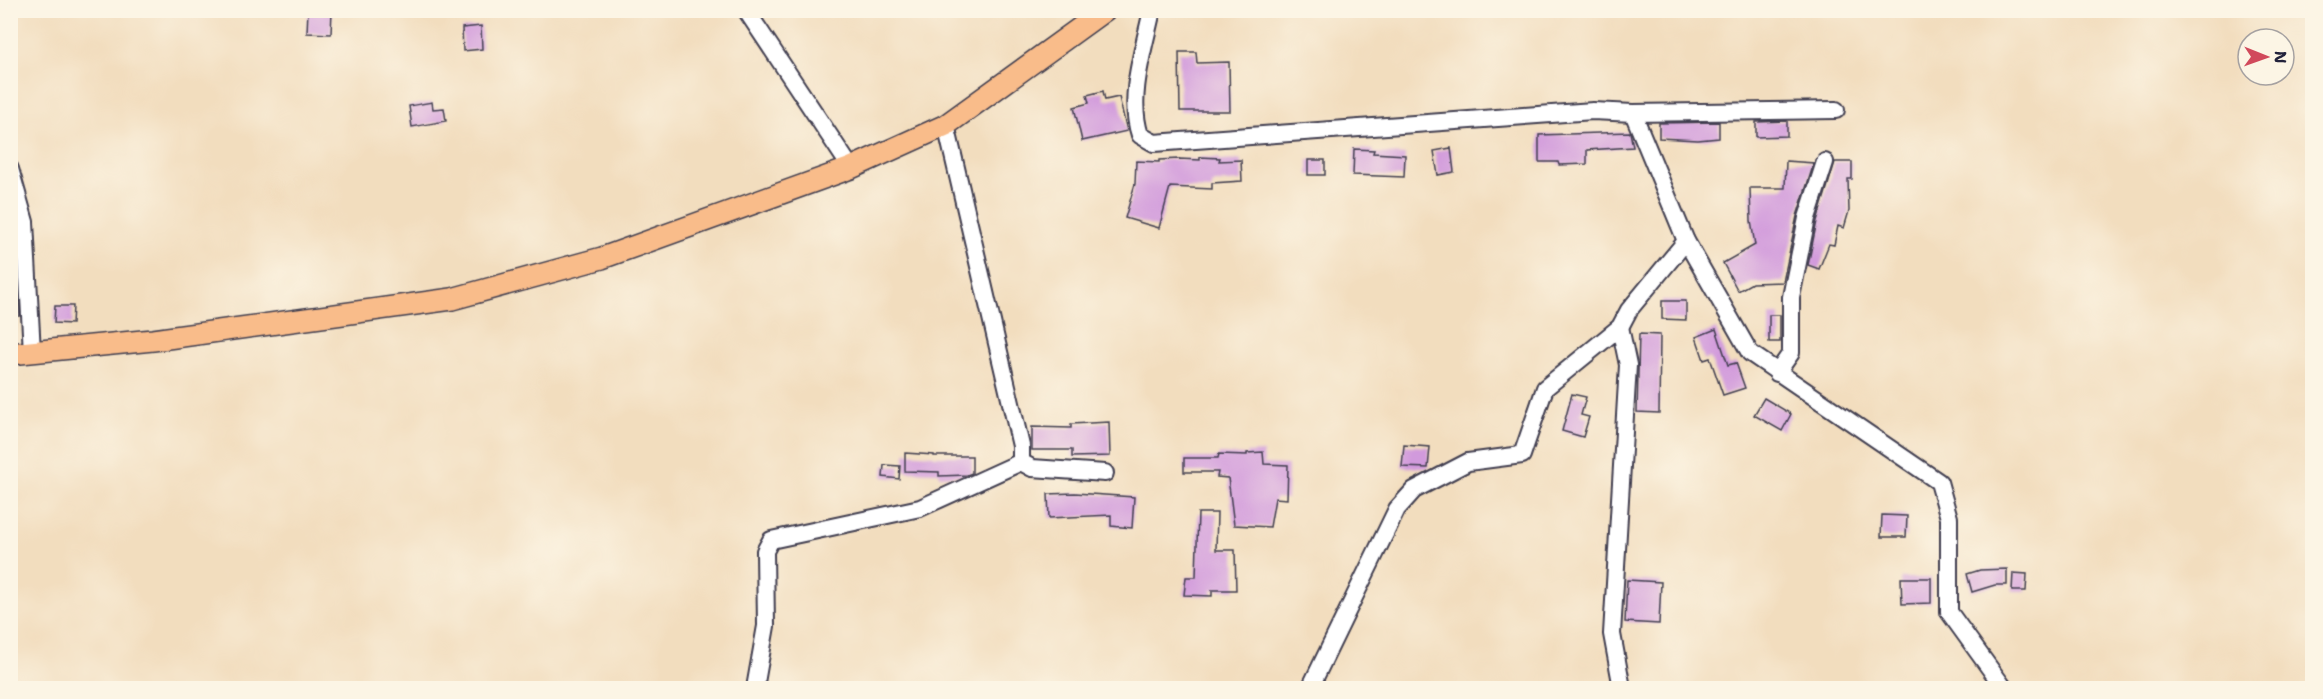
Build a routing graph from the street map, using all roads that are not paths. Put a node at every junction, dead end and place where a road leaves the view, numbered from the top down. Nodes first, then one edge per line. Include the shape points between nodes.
1 (746, 10) edge
2 (1105, 10) edge
3 (1152, 10) edge
4 (1836, 110) dead end
5 (1633, 113) junction
6 (946, 125) junction
7 (1825, 162) dead end
8 (851, 168) junction
9 (10, 169) edge
10 (1686, 241) junction
11 (1620, 327) junction
12 (32, 352) junction
13 (10, 354) edge
14 (1777, 373) junction
15 (1021, 462) junction
16 (1105, 473) dead end
17 (755, 688) edge
18 (1310, 688) edge
19 (1622, 688) edge
20 (2004, 688) edge

1 - 8 street
2 - 6 main road
3 - 5 street via 1133,104 1140,135 1154,143 1593,111
4 - 5 street
5 - 10 street
6 - 8 main road
6 - 15 street via 1021,446
7 - 14 street via 1807,218 1791,297 1791,353
8 - 12 main road via 602,258 452,299 153,340
9 - 12 street via 25,222
10 - 11 street via 1629,310
10 - 14 street via 1750,353
11 - 18 street via 1545,387 1522,455 1468,462 1414,490 1397,509
11 - 19 street via 1628,364 1612,634
12 - 13 main road
14 - 20 street via 1939,482 1950,518 1949,612
15 - 16 street via 1032,468
15 - 17 street via 920,508 771,540 765,551 766,626

